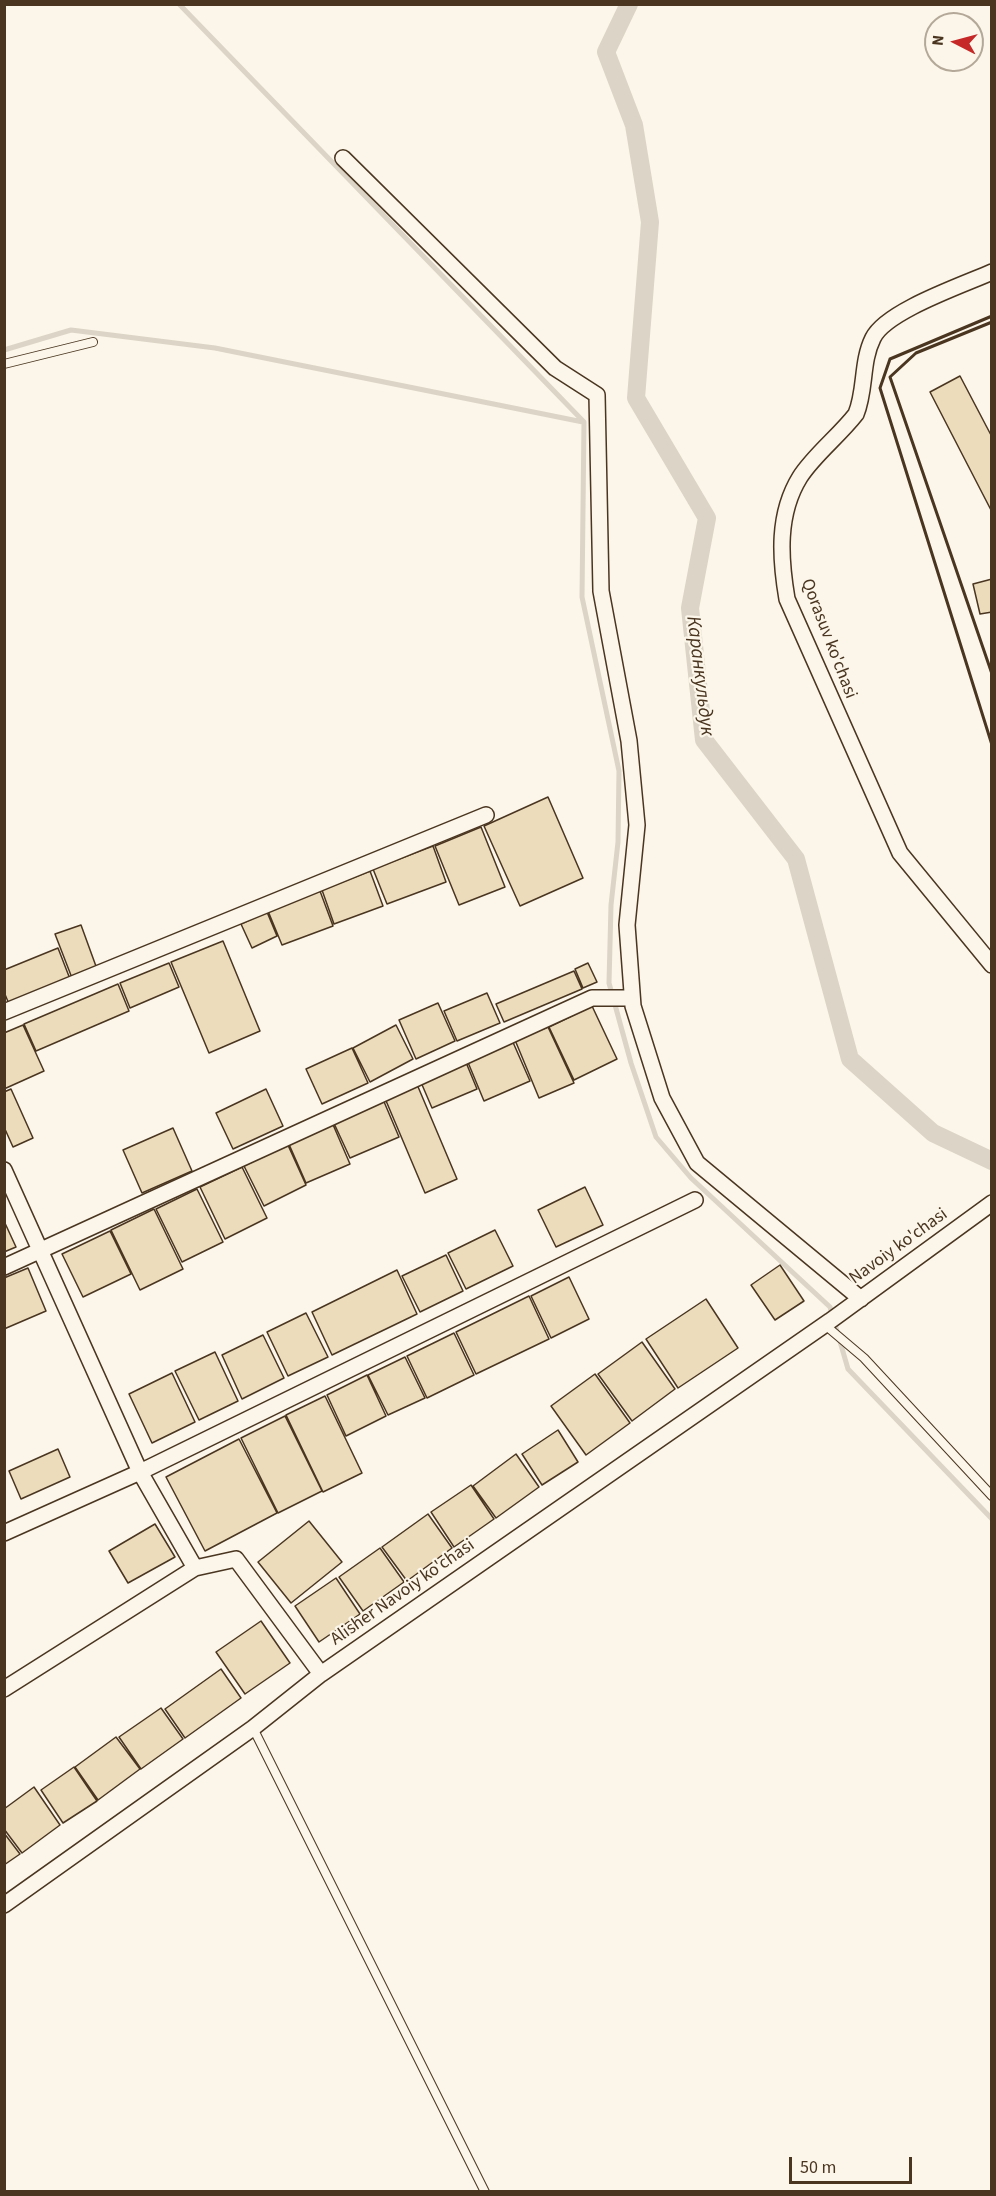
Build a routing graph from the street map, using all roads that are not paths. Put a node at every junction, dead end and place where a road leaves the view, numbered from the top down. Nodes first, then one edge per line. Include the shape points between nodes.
1 (343, 158) dead end
2 (992, 273) edge
3 (93, 342) dead end
4 (4, 364) edge
5 (486, 815) dead end
6 (992, 965) edge
7 (632, 998) junction
8 (4, 1012) edge
9 (4, 1170) edge
10 (695, 1200) dead end
11 (992, 1203) edge
12 (42, 1250) junction
13 (4, 1267) edge
14 (861, 1299) junction
15 (827, 1323) junction
16 (140, 1472) junction
17 (992, 1496) edge
18 (4, 1533) edge
19 (195, 1568) junction
20 (321, 1674) junction
21 (4, 1689) edge
22 (253, 1728) junction
23 (4, 1905) edge
24 (485, 2192) edge

1 - 7 street via 555,368 597,395 601,591 629,741 637,825 627,925
2 - 6 street, Qorasuv ko'chasi via 894,316 873,337 856,414 801,476 788,502 781,564 788,599 900,853
3 - 4 lane
5 - 8 street
7 - 12 street via 592,998
7 - 14 street via 662,1098 697,1163
9 - 12 street
10 - 16 street
11 - 14 street, Navoiy ko'chasi
12 - 13 street
12 - 16 street
14 - 15 street, Navoiy ko'chasi
15 - 17 lane
15 - 20 street, Alisher Navoiy ko'chasi
16 - 18 street
16 - 19 street
19 - 20 street via 236,1559
19 - 21 street
20 - 22 street, Alisher Navoiy ko'chasi
22 - 23 street, Alisher Navoiy ko'chasi
22 - 24 lane

